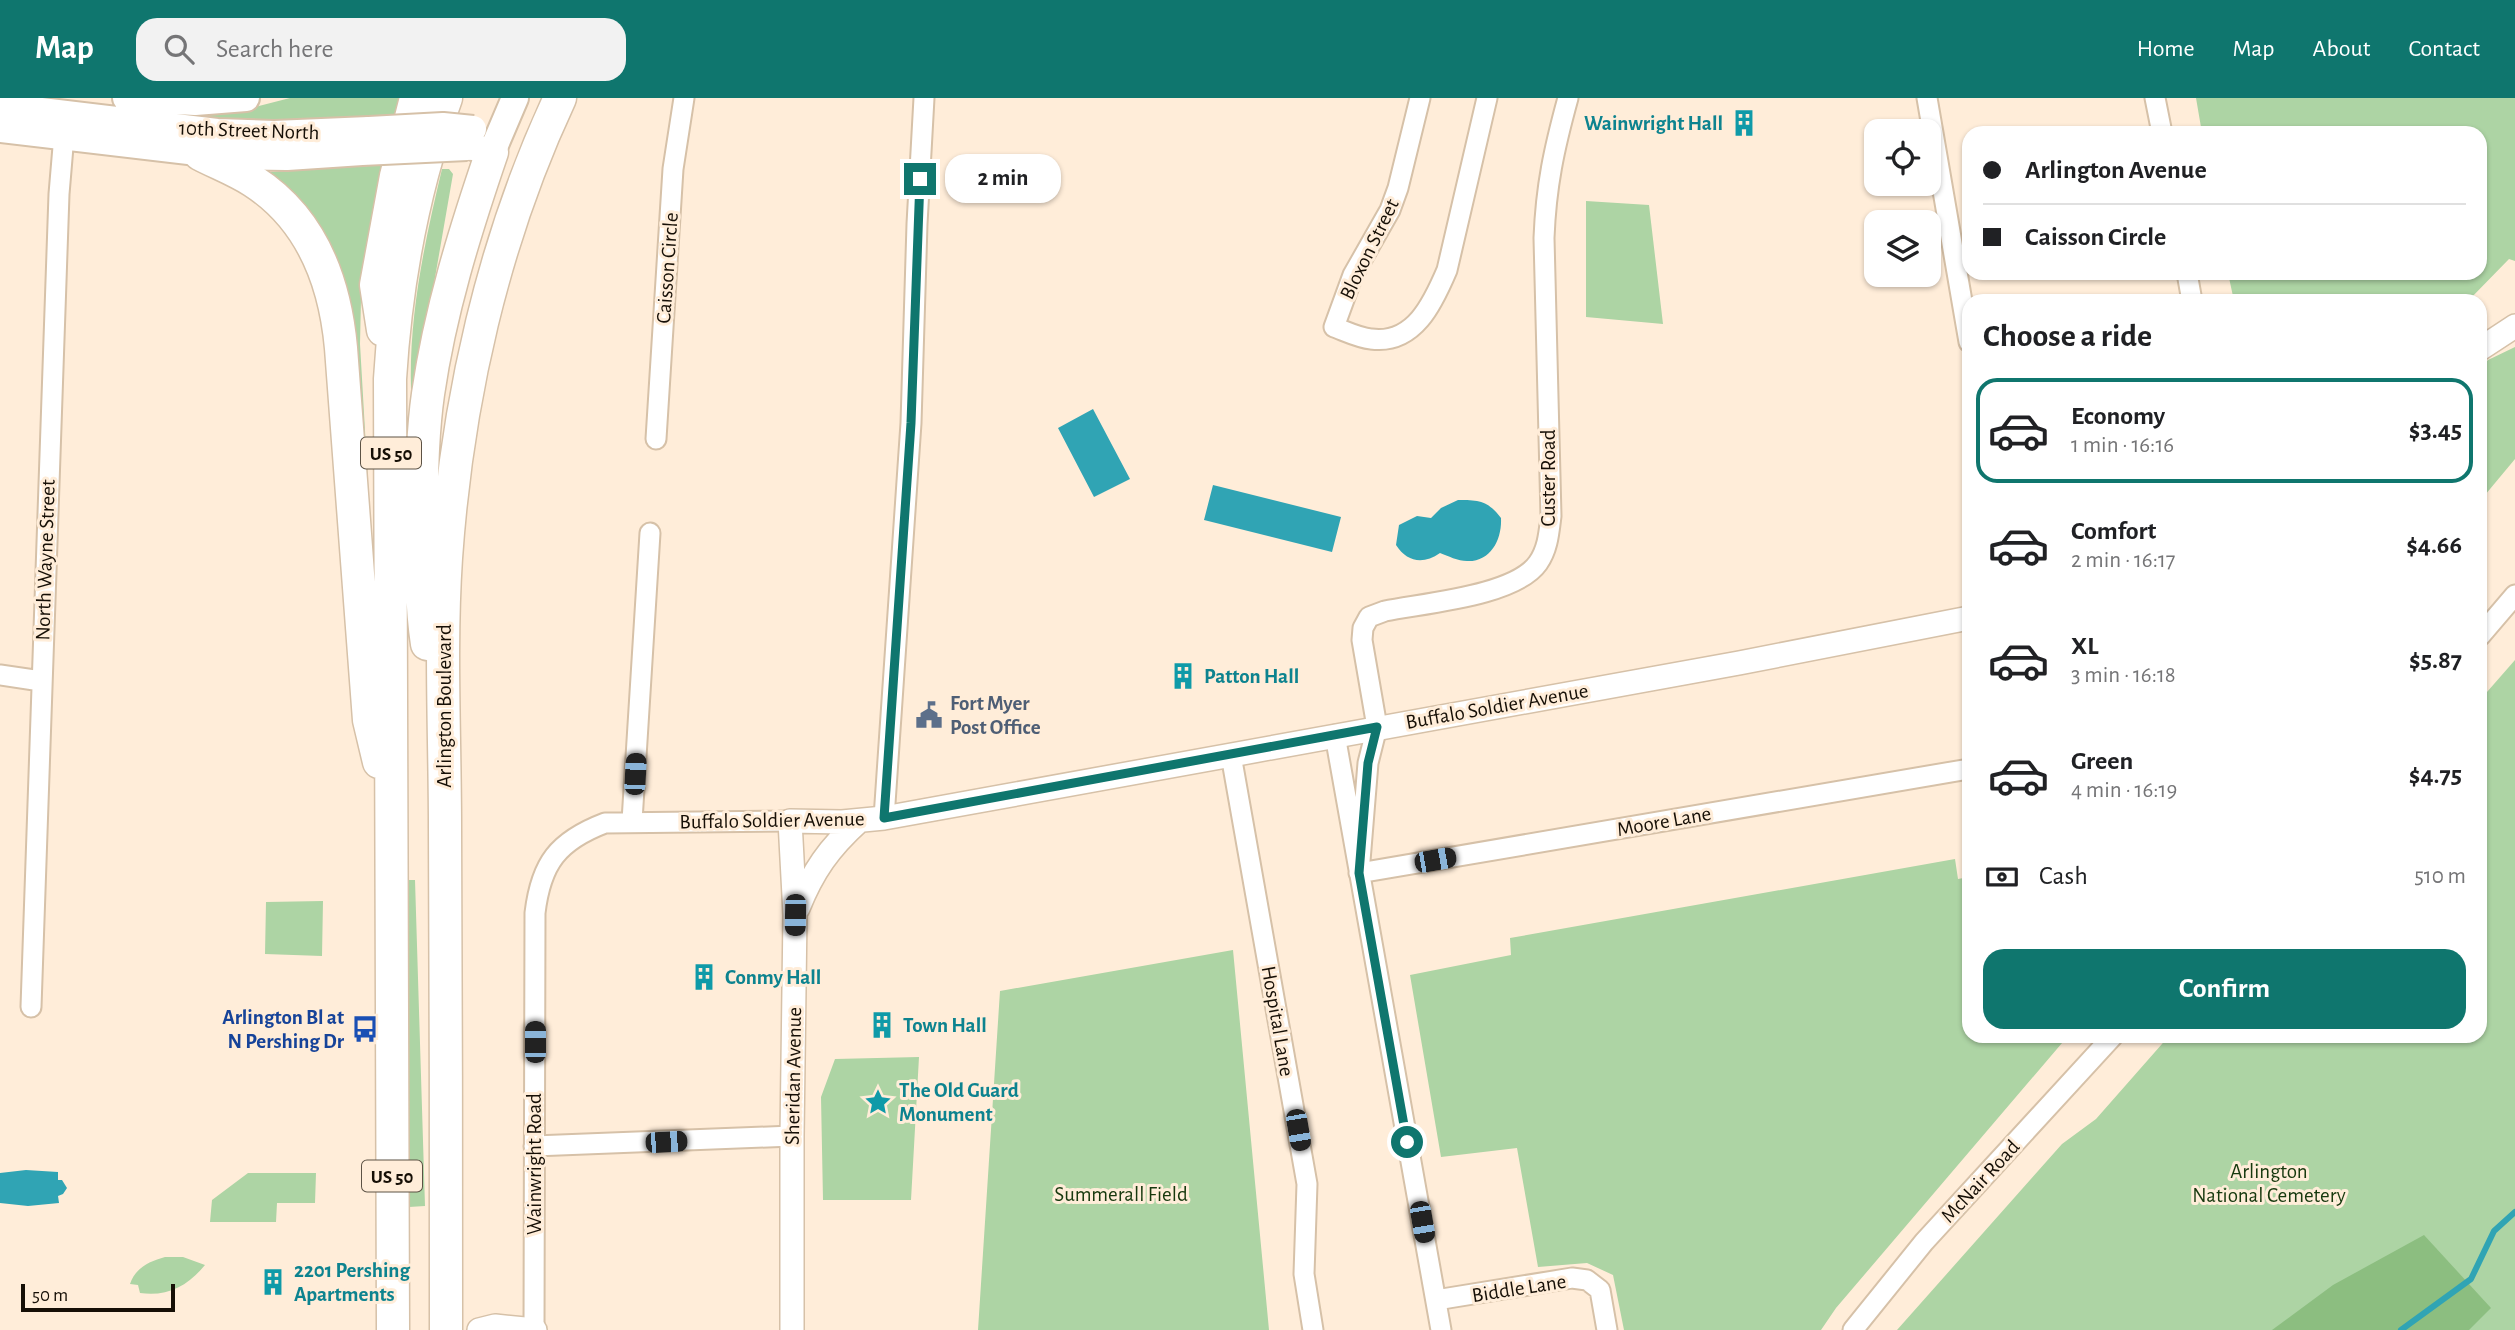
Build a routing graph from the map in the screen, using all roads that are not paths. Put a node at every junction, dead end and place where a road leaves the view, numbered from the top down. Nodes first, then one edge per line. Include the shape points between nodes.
1 (126, 98) edge
2 (246, 98) edge
3 (416, 98) edge
4 (446, 98) edge
5 (515, 98) edge
6 (560, 98) edge
7 (684, 98) edge
8 (924, 98) edge
9 (1420, 98) edge
10 (1487, 98) edge
11 (1567, 98) edge
12 (1927, 98) edge
13 (2155, 98) edge
14 (0, 106) edge
15 (64, 125) junction
16 (2161, 126) edge
17 (0, 129) edge
18 (366, 141) junction
19 (482, 141) junction
20 (200, 154) junction
21 (1962, 301) edge
22 (2515, 326) edge
23 (2487, 344) edge
24 (390, 379) junction
25 (656, 439) dead end
26 (650, 533) dead end
27 (2515, 595) edge
28 (1962, 619) edge
29 (2487, 628) edge
30 (0, 675) edge
31 (41, 681) junction
32 (1377, 727) junction
33 (1335, 735) junction
34 (445, 753) junction
35 (1231, 755) junction
36 (1962, 770) edge
37 (392, 814) junction
38 (884, 818) junction
39 (632, 821) junction
40 (790, 821) junction
41 (859, 821) junction
42 (1359, 873) junction
43 (535, 913) joint
44 (795, 915) junction
45 (31, 1007) dead end
46 (2107, 1043) edge
47 (792, 1136) junction
48 (534, 1146) junction
49 (1436, 1300) junction
50 (393, 1330) edge
51 (446, 1330) edge
52 (479, 1330) edge
53 (534, 1330) edge
54 (792, 1330) edge
55 (1313, 1330) edge
56 (1441, 1330) edge
57 (1607, 1330) edge
58 (1853, 1330) edge

1 - 2 main road via 195,102
3 - 24 highway via 376,285
4 - 24 highway, US 50 via 406,237
5 - 19 main road
6 - 34 highway, Arlington Boulevard / US 50 via 501,255 464,406 446,559
7 - 25 street, Caisson Circle via 673,169
8 - 38 street via 910,436
9 - 10 street, Bloxon Street via 1390,210 1353,275 1334,327 1370,339 1400,335 1425,314 1436,297 1450,258
11 - 32 street, Custer Road via 1552,157 1544,238 1548,542 1538,564 1502,589 1369,617 1362,640
12 - 21 street
13 - 16 street
14 - 15 main road, 10th Street North
15 - 17 main road, 10th Street North
15 - 18 main road, 10th Street North
15 - 20 main road, 10th Street North
15 - 31 street, North Wayne Street
18 - 19 main road, 10th Street North, bridge
18 - 20 main road, 10th Street North via 287,157
19 - 34 highway via 431,371 425,421 422,613
20 - 37 highway via 252,180 280,202 313,245 331,289 341,348 369,720
22 - 23 street
24 - 37 highway, US 50
26 - 39 street
27 - 29 street
28 - 32 street, Buffalo Soldier Avenue
30 - 31 street
31 - 45 street, North Wayne Street
32 - 33 street, Buffalo Soldier Avenue
32 - 42 street via 1368,763
33 - 35 street, Buffalo Soldier Avenue
33 - 42 street
34 - 51 highway, Arlington Boulevard / US 50
35 - 38 street, Buffalo Soldier Avenue
35 - 55 street, Hospital Lane via 1307,1184 1304,1274
36 - 42 street, Moore Lane
37 - 50 highway, US 50
38 - 41 street, Buffalo Soldier Avenue
39 - 40 street, Buffalo Soldier Avenue
39 - 43 street, Buffalo Soldier Avenue via 605,823 564,845 547,865
40 - 41 street, Buffalo Soldier Avenue
40 - 44 street, Sheridan Avenue
41 - 44 street via 835,842 812,875
42 - 49 street
43 - 48 street, Wainwright Road
44 - 47 street, Sheridan Avenue
46 - 58 street, McNair Road via 1924,1242
47 - 48 street
47 - 54 street, Sheridan Avenue
48 - 53 street, Wainwright Road
49 - 56 street
49 - 57 street, Biddle Lane via 1572,1278 1587,1280 1600,1290
52 - 53 street via 495,1326

